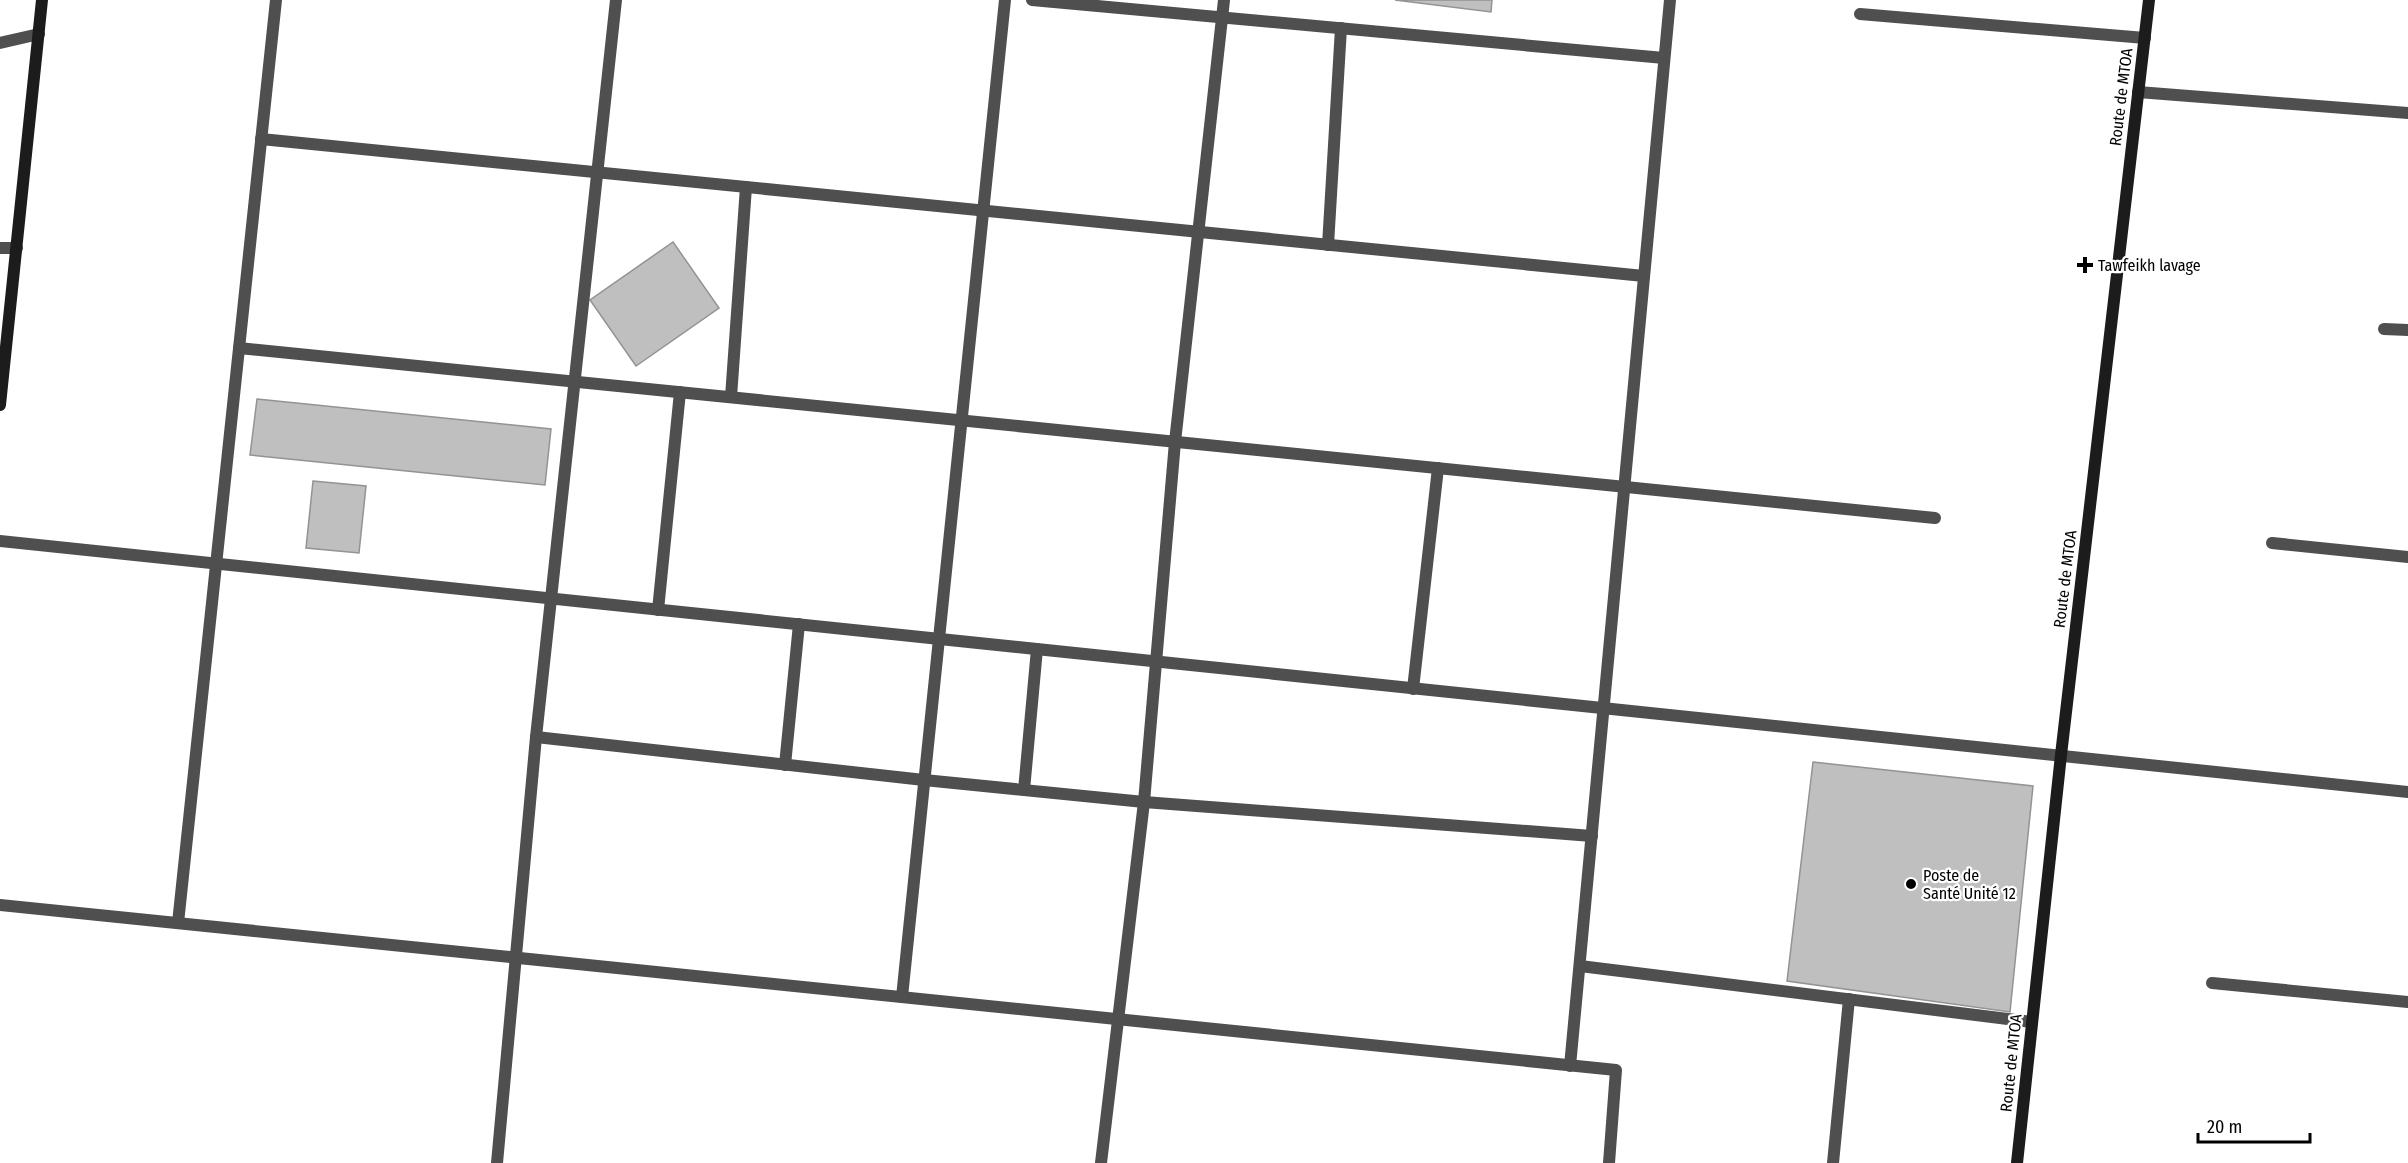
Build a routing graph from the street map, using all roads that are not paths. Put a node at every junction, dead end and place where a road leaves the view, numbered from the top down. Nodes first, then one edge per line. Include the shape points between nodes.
1 (42, 0) edge
2 (276, 0) edge
3 (616, 0) edge
4 (1005, 0) edge
5 (1032, 0) edge
6 (1224, 0) edge
7 (1670, 0) edge
8 (2150, 0) edge
9 (1860, 14) dead end
10 (1222, 17) junction
11 (1341, 28) junction
12 (39, 34) junction
13 (2145, 38) junction
14 (0, 43) edge
15 (1664, 58) junction
16 (2138, 92) junction
17 (2408, 113) edge
18 (261, 139) junction
19 (598, 172) junction
20 (746, 187) junction
21 (984, 210) junction
22 (1198, 232) junction
23 (1328, 244) junction
24 (0, 248) edge
25 (17, 248) junction
26 (1644, 276) junction
27 (2384, 329) dead end
28 (2408, 330) edge
29 (239, 348) junction
30 (575, 381) junction
31 (1, 389) edge
32 (680, 392) junction
33 (731, 397) junction
34 (0, 405) edge
35 (962, 420) junction
36 (1175, 442) junction
37 (1438, 468) junction
38 (1624, 487) junction
39 (1935, 518) dead end
40 (0, 541) edge
41 (2272, 543) dead end
42 (2408, 557) edge
43 (216, 563) junction
44 (551, 598) junction
45 (658, 609) junction
46 (799, 624) junction
47 (939, 639) junction
48 (1037, 649) junction
49 (1156, 661) junction
50 (1413, 688) junction
51 (1604, 709) junction
52 (536, 737) junction
53 (2061, 755) junction
54 (784, 765) junction
55 (924, 780) junction
56 (1024, 790) junction
57 (2408, 792) edge
58 (1144, 802) junction
59 (1592, 836) junction
60 (0, 905) edge
61 (178, 923) junction
62 (516, 958) junction
63 (1580, 966) junction
64 (2212, 983) dead end
65 (902, 997) junction
66 (1849, 999) junction
67 (2408, 1002) edge
68 (1118, 1019) junction
69 (2032, 1022) junction
70 (1570, 1066) junction
71 (497, 1163) edge
72 (1101, 1163) edge
73 (1609, 1163) edge
74 (1833, 1163) edge
75 (2017, 1163) edge

1 - 12 street
2 - 18 street
3 - 19 street
4 - 21 street
5 - 10 street
6 - 10 street
7 - 15 street
8 - 13 street, Route de MTOA
9 - 13 street
10 - 11 street
10 - 22 street
11 - 15 street
11 - 23 street
12 - 14 street
12 - 25 street
13 - 16 street, Route de MTOA
15 - 26 street
16 - 17 street
16 - 53 street, Route de MTOA
18 - 19 street
18 - 29 street
19 - 20 street
19 - 30 street
20 - 21 street
20 - 33 street
21 - 22 street
21 - 35 street
22 - 23 street
22 - 36 street
23 - 26 street
24 - 25 street
25 - 31 street
26 - 38 street
27 - 28 street
29 - 30 street
29 - 43 street
30 - 32 street
30 - 44 street
31 - 34 street
32 - 33 street
32 - 45 street
33 - 35 street
35 - 36 street
35 - 47 street
36 - 37 street
36 - 49 street
37 - 38 street
37 - 50 street
38 - 39 street
38 - 51 street
40 - 43 street
41 - 42 street
43 - 44 street
43 - 61 street
44 - 45 street
44 - 52 street
45 - 46 street
46 - 47 street
46 - 54 street
47 - 48 street
47 - 55 street
48 - 49 street
48 - 56 street
49 - 50 street
49 - 58 street
50 - 51 street
51 - 53 street
51 - 59 street
52 - 54 street
52 - 62 street
53 - 57 street
53 - 69 street, Route de MTOA
54 - 55 street
55 - 56 street
55 - 65 street
56 - 58 street
58 - 59 street
58 - 68 street
59 - 63 street
60 - 61 street
61 - 62 street
62 - 65 street
62 - 71 street
63 - 66 street
63 - 70 street
64 - 67 street
65 - 68 street
66 - 69 street
66 - 74 street
68 - 70 street
68 - 72 street
69 - 75 street, Route de MTOA
70 - 73 street via 1616,1070

